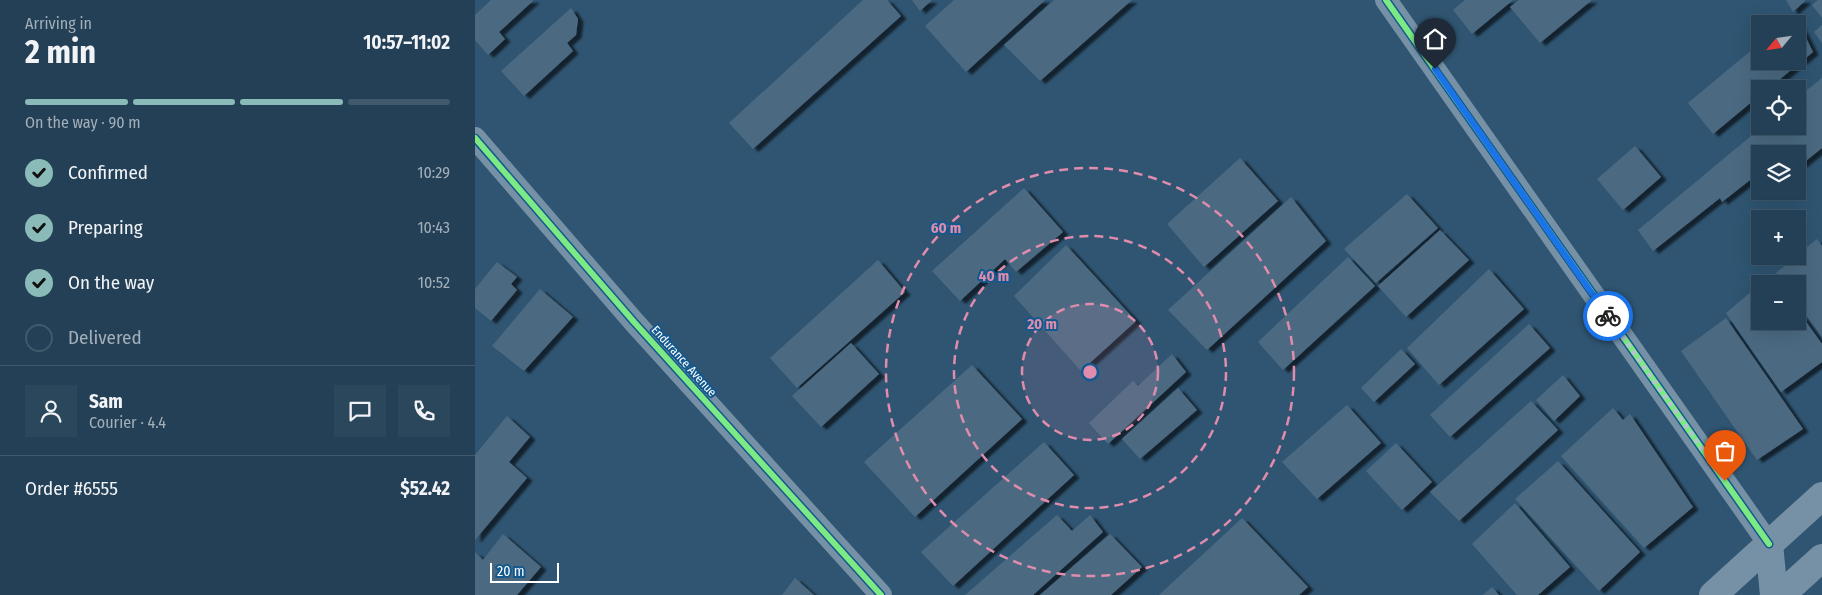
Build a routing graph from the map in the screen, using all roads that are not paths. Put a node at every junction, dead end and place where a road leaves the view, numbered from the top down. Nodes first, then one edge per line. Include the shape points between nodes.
1 (1386, 0) edge
2 (475, 138) edge
3 (1822, 496) edge
4 (1769, 544) junction
5 (1822, 558) edge
6 (881, 595) edge
7 (1713, 595) edge
8 (1774, 595) edge
9 (1781, 595) edge

1 - 4 street
2 - 6 street, Endurance Avenue via 640,328
3 - 4 main road
4 - 7 main road
4 - 8 main road
5 - 9 main road

